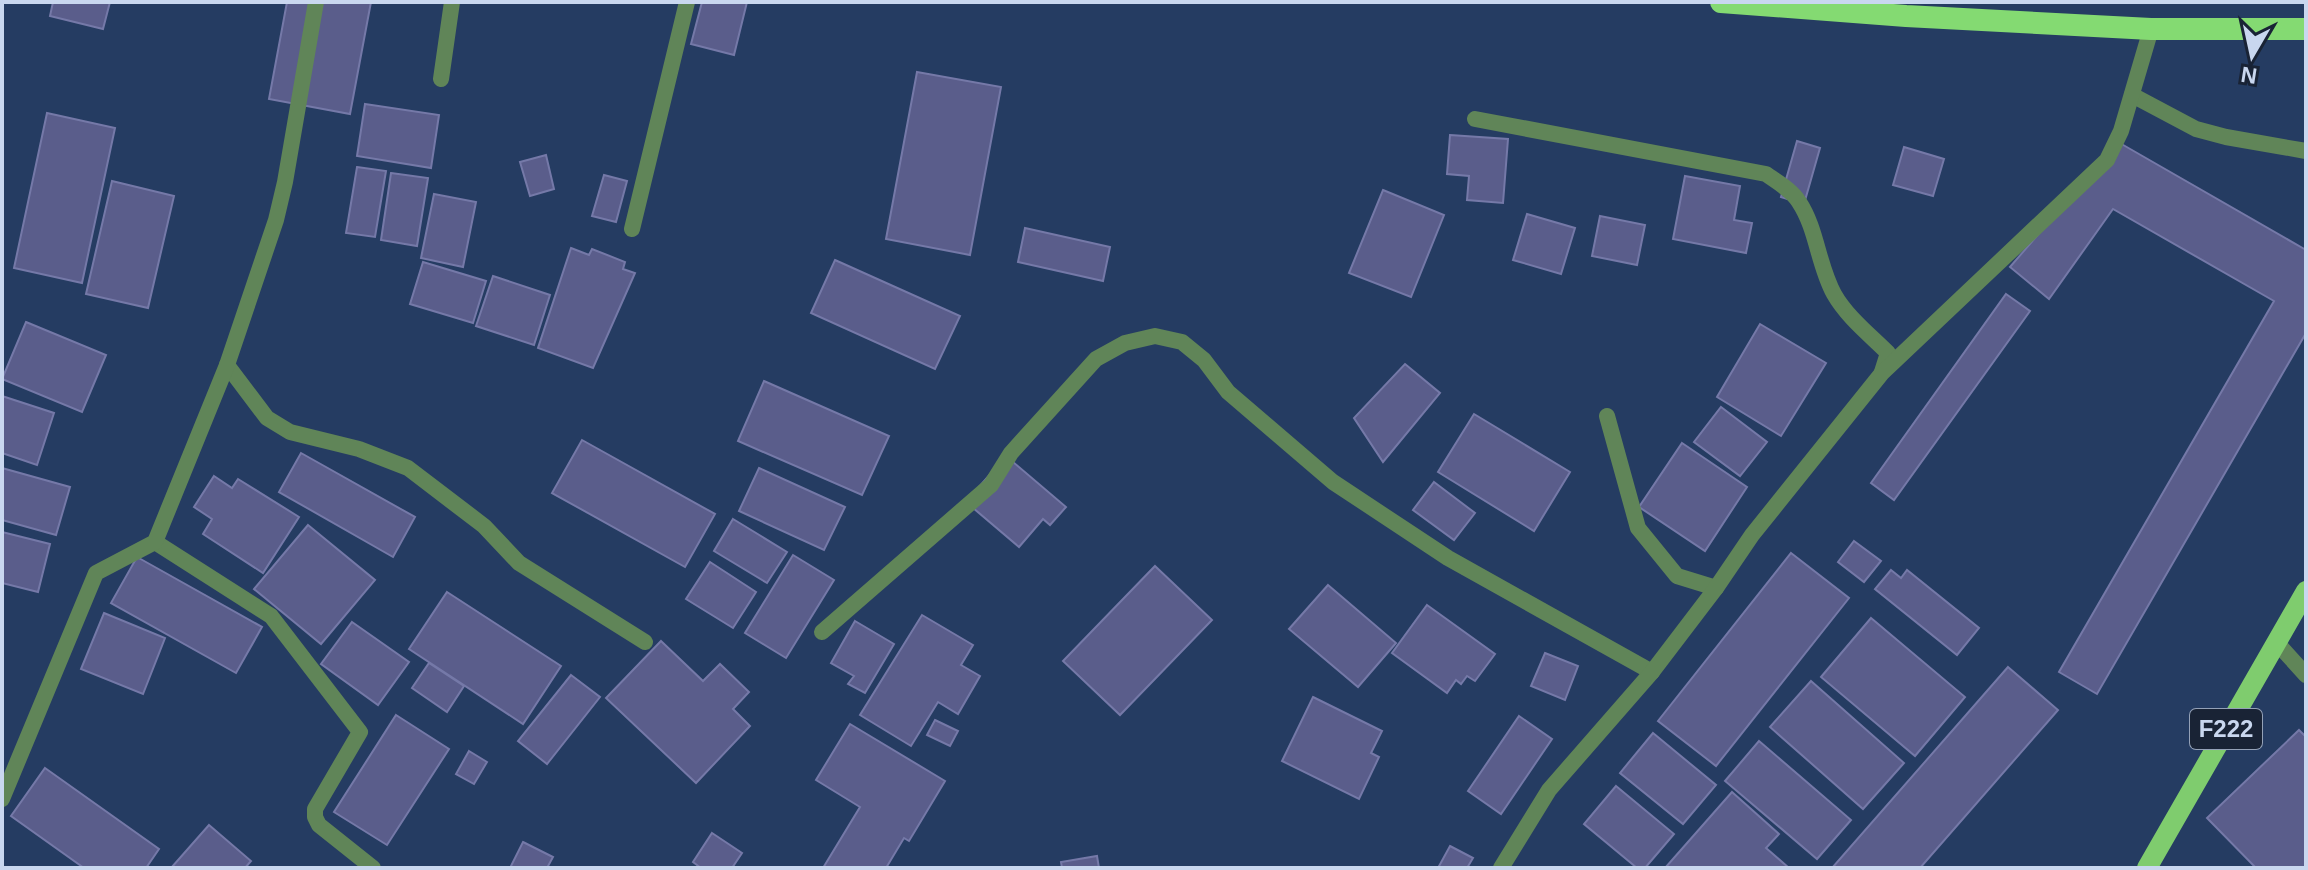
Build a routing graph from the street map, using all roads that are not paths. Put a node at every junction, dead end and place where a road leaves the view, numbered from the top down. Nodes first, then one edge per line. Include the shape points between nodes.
1 (316, 2) edge
2 (452, 2) edge
3 (687, 2) edge
4 (1721, 2) edge
5 (2151, 29) junction
6 (2306, 29) edge
7 (441, 79) dead end
8 (2132, 95) junction
9 (1475, 119) dead end
10 (2306, 151) edge
11 (632, 229) dead end
12 (227, 365) junction
13 (1882, 373) junction
14 (1607, 416) dead end
15 (155, 542) junction
16 (1716, 588) junction
17 (2306, 591) edge
18 (822, 632) dead end
19 (645, 642) dead end
20 (2276, 642) junction
21 (1652, 672) junction
22 (2306, 675) edge
23 (2, 799) edge
24 (373, 868) edge
25 (1501, 868) edge
26 (2147, 868) edge

1 - 12 street via 276,220
2 - 7 street
3 - 11 street
4 - 5 highway
5 - 6 highway
5 - 8 street
8 - 10 street via 2196,129
8 - 13 street via 2107,160
9 - 13 street via 1766,174 1799,201 1836,298 1888,353
12 - 15 street
12 - 19 street via 267,418 290,432 408,468 484,526 519,563
13 - 16 street
14 - 16 street via 1638,528 1677,576
15 - 23 street via 96,573
15 - 24 street via 271,616 360,732 315,817
16 - 21 street
17 - 20 main road, F222
18 - 21 street via 991,485 1011,453 1096,359 1125,343 1155,336 1182,342 1204,360 1228,392 1333,482 1448,558
20 - 22 street
20 - 26 main road, F222
21 - 25 street via 1549,790

